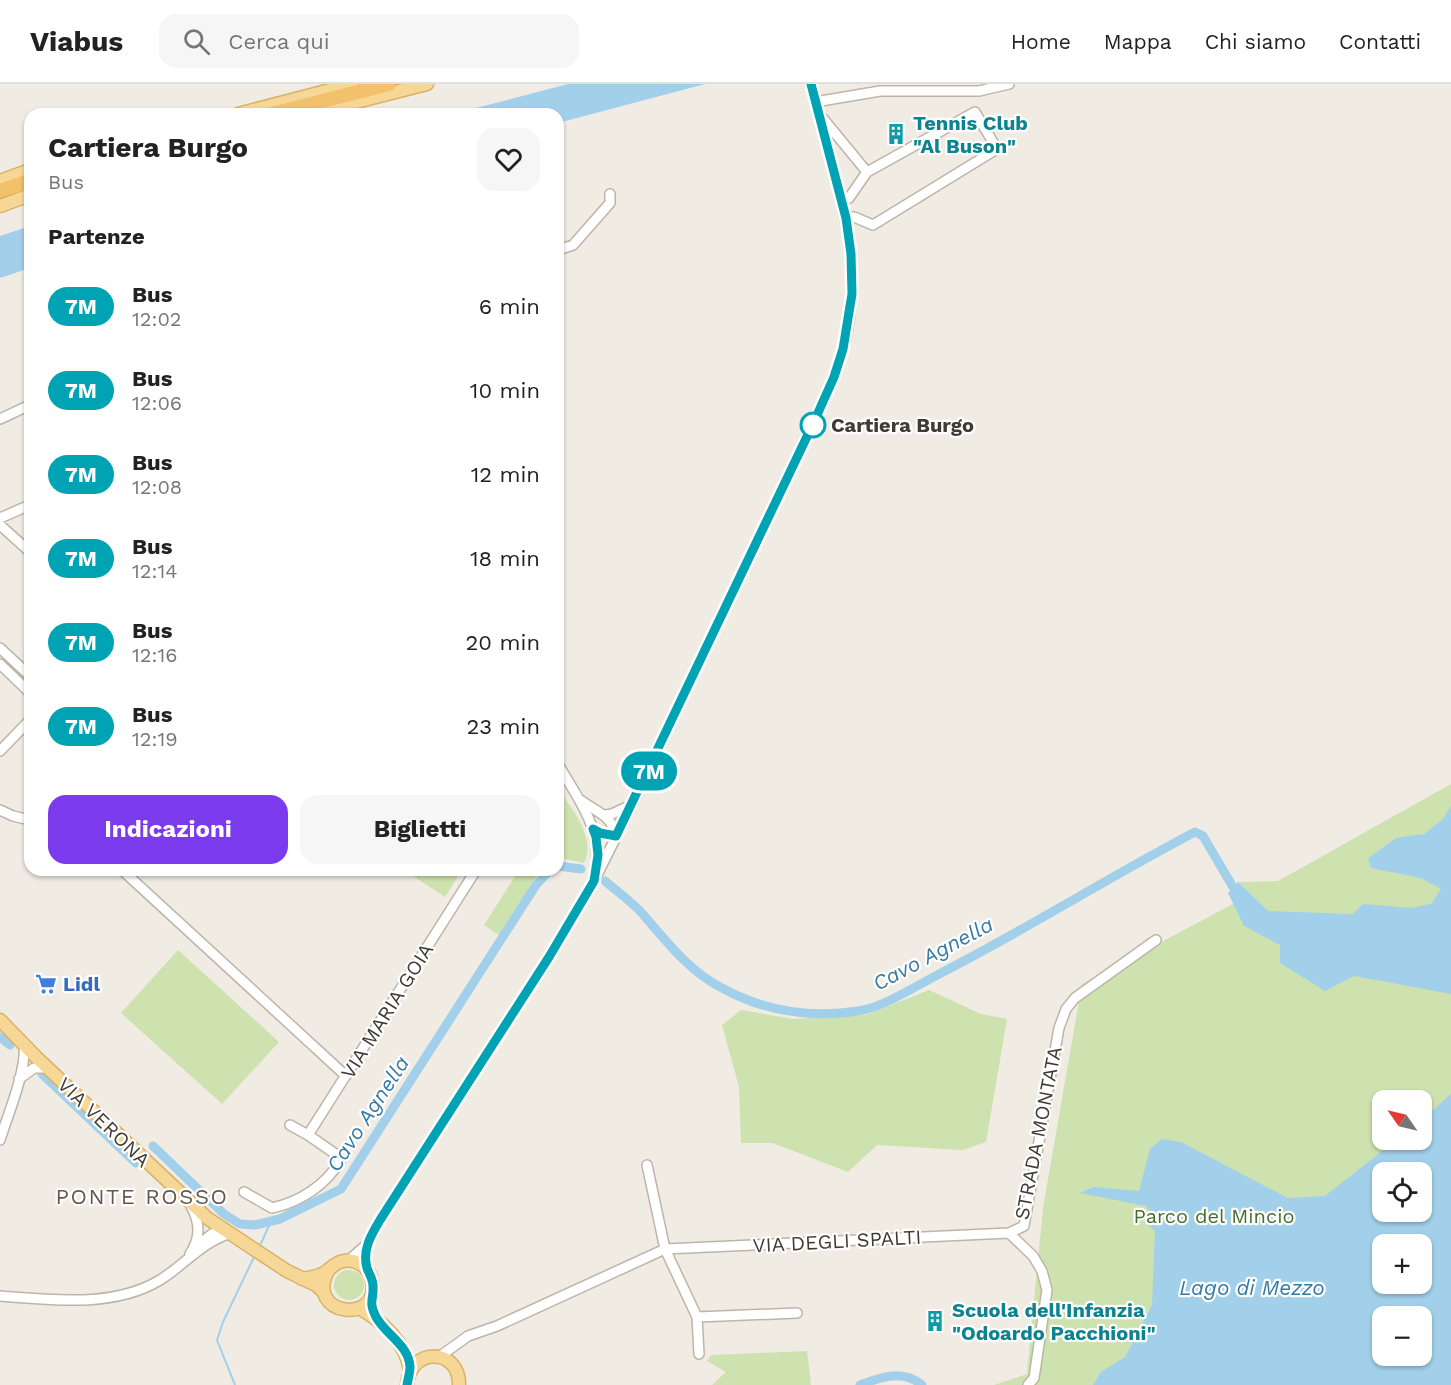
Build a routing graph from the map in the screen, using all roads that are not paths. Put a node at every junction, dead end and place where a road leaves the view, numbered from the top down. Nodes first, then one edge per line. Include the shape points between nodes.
1 (353, 84) edge
2 (389, 84) edge
3 (427, 84) edge
4 (811, 84) edge
5 (1009, 84) edge
6 (816, 107) junction
7 (261, 108) edge
8 (295, 108) edge
9 (333, 108) edge
10 (24, 172) edge
11 (867, 172) junction
12 (0, 181) edge
13 (24, 183) edge
14 (0, 191) edge
15 (610, 194) dead end
16 (24, 197) edge
17 (842, 202) junction
18 (0, 206) edge
19 (846, 218) junction
20 (564, 248) edge
21 (24, 408) edge
22 (0, 419) edge
23 (24, 508) edge
24 (0, 518) edge
25 (0, 525) edge
26 (24, 547) edge
27 (0, 648) edge
28 (0, 664) edge
29 (24, 670) edge
30 (24, 686) edge
31 (24, 726) edge
32 (0, 751) edge
33 (564, 778) edge
34 (578, 798) junction
35 (633, 804) junction
36 (0, 810) edge
37 (605, 814) junction
38 (24, 819) edge
39 (593, 829) junction
40 (616, 836) junction
41 (129, 876) edge
42 (472, 876) edge
43 (594, 881) junction
44 (1156, 940) dead end
45 (0, 1020) edge
46 (24, 1044) junction
47 (48, 1068) junction
48 (346, 1076) junction
49 (19, 1079) junction
50 (290, 1125) dead end
51 (308, 1135) junction
52 (0, 1140) edge
53 (647, 1165) dead end
54 (244, 1192) dead end
55 (189, 1203) junction
56 (226, 1232) junction
57 (1009, 1233) junction
58 (367, 1244) junction
59 (665, 1249) junction
60 (190, 1255) junction
61 (348, 1261) junction
62 (367, 1270) junction
63 (328, 1271) junction
64 (302, 1278) junction
65 (324, 1292) junction
66 (0, 1296) edge
67 (370, 1298) junction
68 (359, 1308) junction
69 (797, 1313) dead end
70 (697, 1317) junction
71 (378, 1320) junction
72 (459, 1343) junction
73 (404, 1350) junction
74 (699, 1354) dead end
75 (439, 1357) junction
76 (423, 1358) junction
77 (456, 1370) junction
78 (408, 1380) edge
79 (459, 1385) edge
80 (1028, 1385) edge

1 - 7 main road
2 - 8 highway
3 - 9 main road
4 - 6 street
5 - 6 street via 979,91 880,91 836,97
6 - 11 street
6 - 17 street
10 - 12 main road
11 - 17 street
11 - 19 street via 975,112 997,149 873,225
13 - 14 highway
15 - 20 street via 610,203 573,245
16 - 18 main road
17 - 19 street
19 - 35 street via 852,294 840,362
21 - 22 street
23 - 24 street
25 - 26 street
27 - 29 street
28 - 30 street
31 - 32 street
33 - 34 street
34 - 37 street
34 - 39 street
35 - 37 street
35 - 40 street
36 - 38 street
37 - 40 street
39 - 40 street
39 - 43 street via 598,855
40 - 43 street
41 - 48 street
42 - 48 street, VIA MARIA GOIA
43 - 58 street
44 - 57 street, STRADA MONTATA via 1075,998 1066,1009 1059,1028 1024,1226
45 - 46 main road, VIA VERONA
46 - 47 main road, VIA VERONA
46 - 49 street
47 - 49 street via 34,1068
47 - 55 main road, VIA VERONA
48 - 51 street, VIA MARIA GOIA
49 - 52 street
50 - 51 street
51 - 54 street via 338,1155 340,1161 325,1181 316,1189 272,1208
53 - 59 street
55 - 56 main road, VIA VERONA
55 - 60 street via 198,1226
56 - 60 street
56 - 64 main road, VIA VERONA
57 - 59 street, VIA DEGLI SPALTI
57 - 80 street, STRADA MONTATA via 1033,1256 1047,1290 1034,1378
58 - 61 street
58 - 62 street
59 - 70 street
59 - 72 street, VIA DEGLI SPALTI
60 - 66 street via 158,1281 131,1293 67,1300
61 - 62 main road
61 - 63 main road
62 - 67 main road via 373,1286
63 - 64 main road
63 - 65 main road
64 - 65 main road, VIA VERONA
65 - 68 main road via 339,1309
67 - 68 main road
67 - 71 main road
68 - 71 main road
69 - 70 street
70 - 74 street
71 - 73 main road
72 - 75 street, VIA DEGLI SPALTI
72 - 77 street
73 - 76 main road
73 - 78 main road
75 - 76 main road
75 - 77 main road
76 - 78 main road
77 - 79 main road

